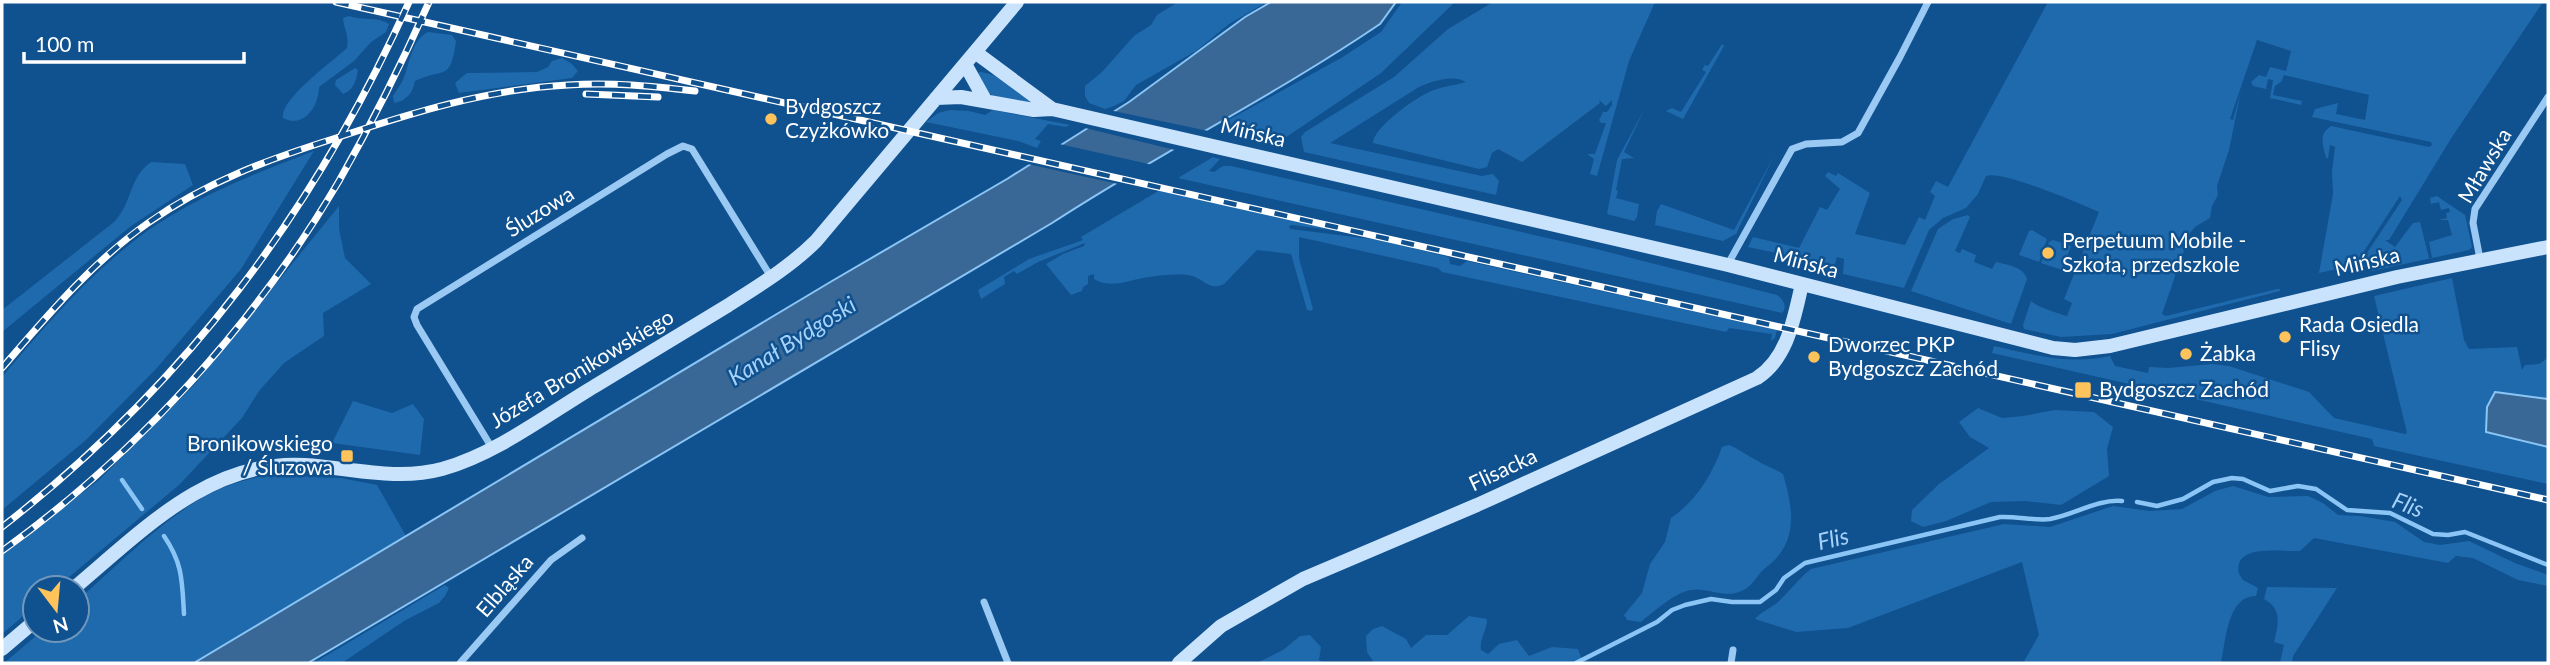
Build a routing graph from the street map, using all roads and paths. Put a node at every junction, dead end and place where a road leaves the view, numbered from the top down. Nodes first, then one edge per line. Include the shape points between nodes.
1 (1017, 2) edge
2 (1928, 2) edge
3 (975, 52) junction
4 (965, 64) junction
5 (2548, 97) edge
6 (936, 98) junction
7 (985, 100) junction
8 (1060, 111) junction
9 (2548, 247) edge
10 (2480, 259) junction
11 (1728, 265) junction
12 (771, 277) junction
13 (1802, 284) junction
14 (492, 448) junction
15 (582, 537) dead end
16 (91, 574) edge
17 (984, 602) dead end
18 (21, 633) edge
19 (2, 649) edge
20 (1733, 650) dead end
21 (460, 663) edge
22 (1007, 663) edge
23 (1179, 663) edge
24 (1731, 663) edge

1 - 3 street, Józefa Bronikowskiego
2 - 11 street via 1858,133 1842,142 1792,149
3 - 4 street, Józefa Bronikowskiego
3 - 8 street, Mińska
4 - 6 street, Józefa Bronikowskiego
4 - 7 street
5 - 10 street, Mławska via 2475,209
6 - 7 street, Mińska
6 - 12 street, Józefa Bronikowskiego via 816,241
7 - 8 street, Mińska
8 - 11 street, Mińska
9 - 10 street, Mińska
10 - 13 street, Mińska via 2110,346 2075,350
11 - 13 street, Mińska
12 - 14 street, Józefa Bronikowskiego
12 - 14 street, Śluzowa via 692,149 678,147 655,161 415,313 417,325
13 - 23 street, Flisacka via 1781,354 1767,372 1303,579 1221,626
14 - 16 street, Józefa Bronikowskiego via 456,464 415,474 285,464 236,473 181,502
15 - 21 street, Elbląska via 551,560
17 - 22 street
18 - 19 street
20 - 24 street

